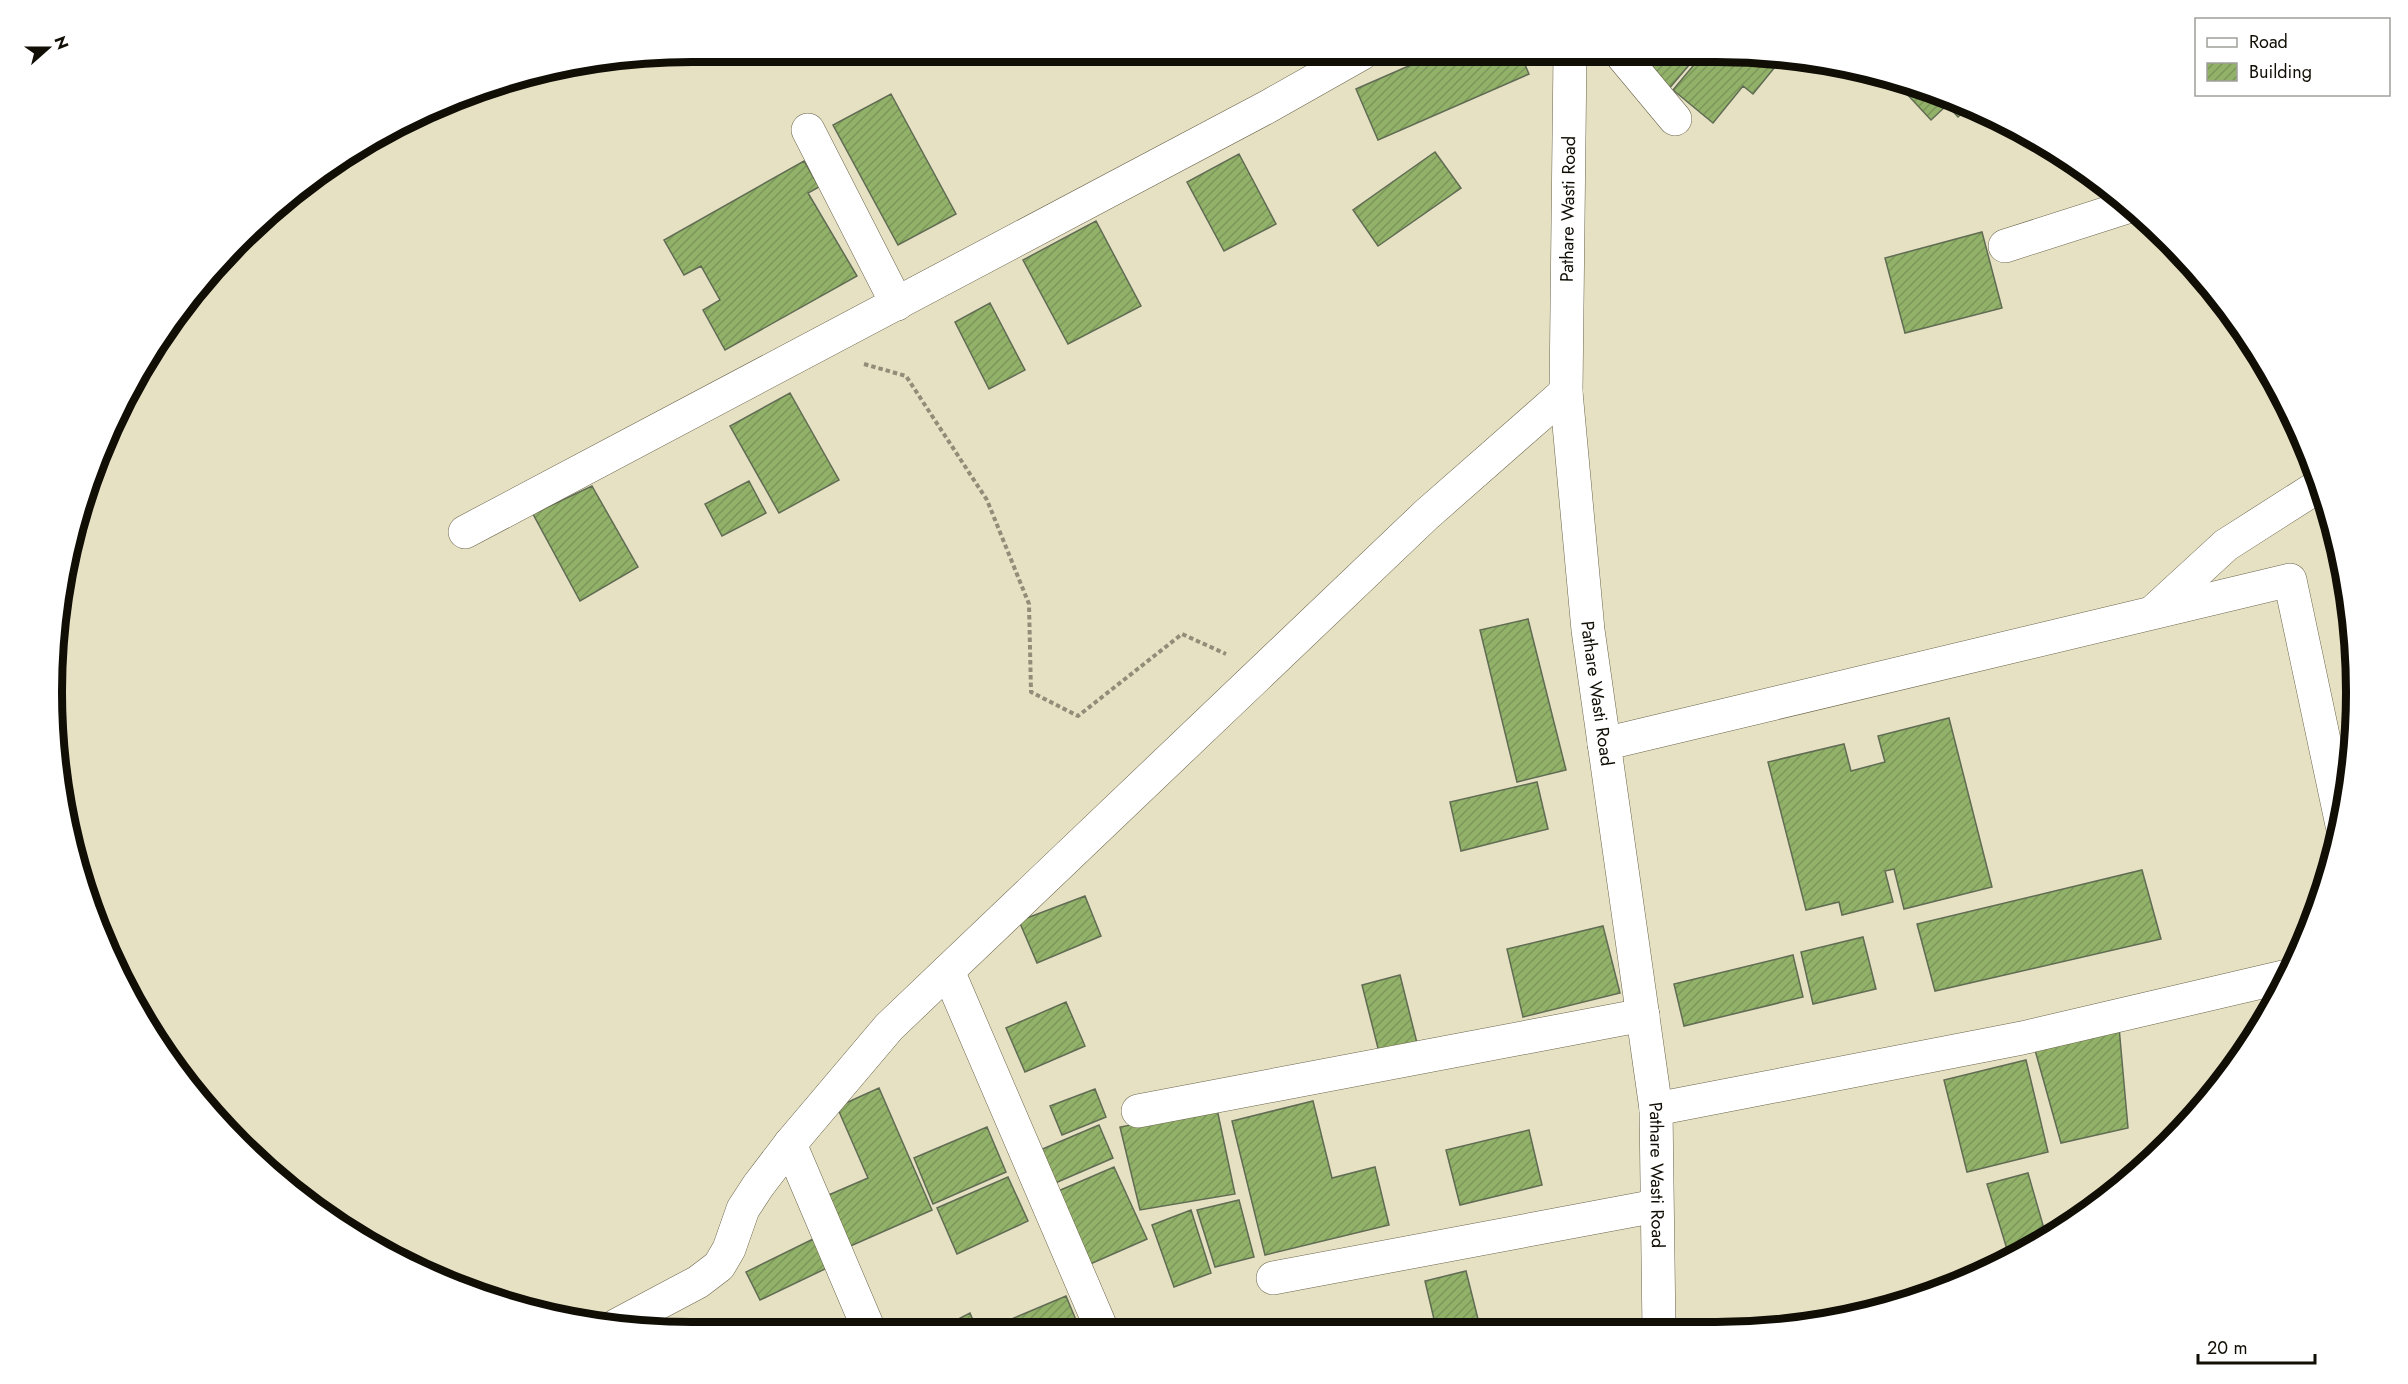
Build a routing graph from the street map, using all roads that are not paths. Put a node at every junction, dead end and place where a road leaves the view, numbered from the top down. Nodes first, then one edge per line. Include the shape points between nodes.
1 (1347, 62) edge
2 (1570, 62) edge
3 (1628, 62) edge
4 (1675, 119) dead end
5 (808, 130) dead end
6 (2121, 209) edge
7 (2006, 246) dead end
8 (897, 304) junction
9 (1566, 392) junction
10 (2313, 489) edge
11 (465, 532) dead end
12 (2149, 615) junction
13 (1604, 744) junction
14 (2337, 800) edge
15 (948, 971) junction
16 (2277, 978) edge
17 (1643, 1015) junction
18 (1656, 1109) junction
19 (1138, 1111) dead end
20 (790, 1144) junction
21 (1656, 1206) junction
22 (1273, 1278) dead end
23 (629, 1319) edge
24 (866, 1322) edge
25 (1099, 1322) edge
26 (1659, 1322) edge

1 - 8 street
2 - 9 street, Pathare Wasti Road
3 - 4 street
5 - 8 street
6 - 7 street
8 - 11 street
9 - 13 street, Pathare Wasti Road via 1588,630
9 - 15 street via 1426,515
10 - 12 street via 2226,544
12 - 13 street
12 - 14 street via 2290,580
13 - 17 street, Pathare Wasti Road
15 - 20 street via 890,1027
15 - 25 street
16 - 18 street via 2022,1038
17 - 18 street, Pathare Wasti Road
17 - 19 street
18 - 21 street, Pathare Wasti Road
20 - 23 street via 743,1209 719,1266 698,1282
20 - 24 street
21 - 22 street
21 - 26 street, Pathare Wasti Road

